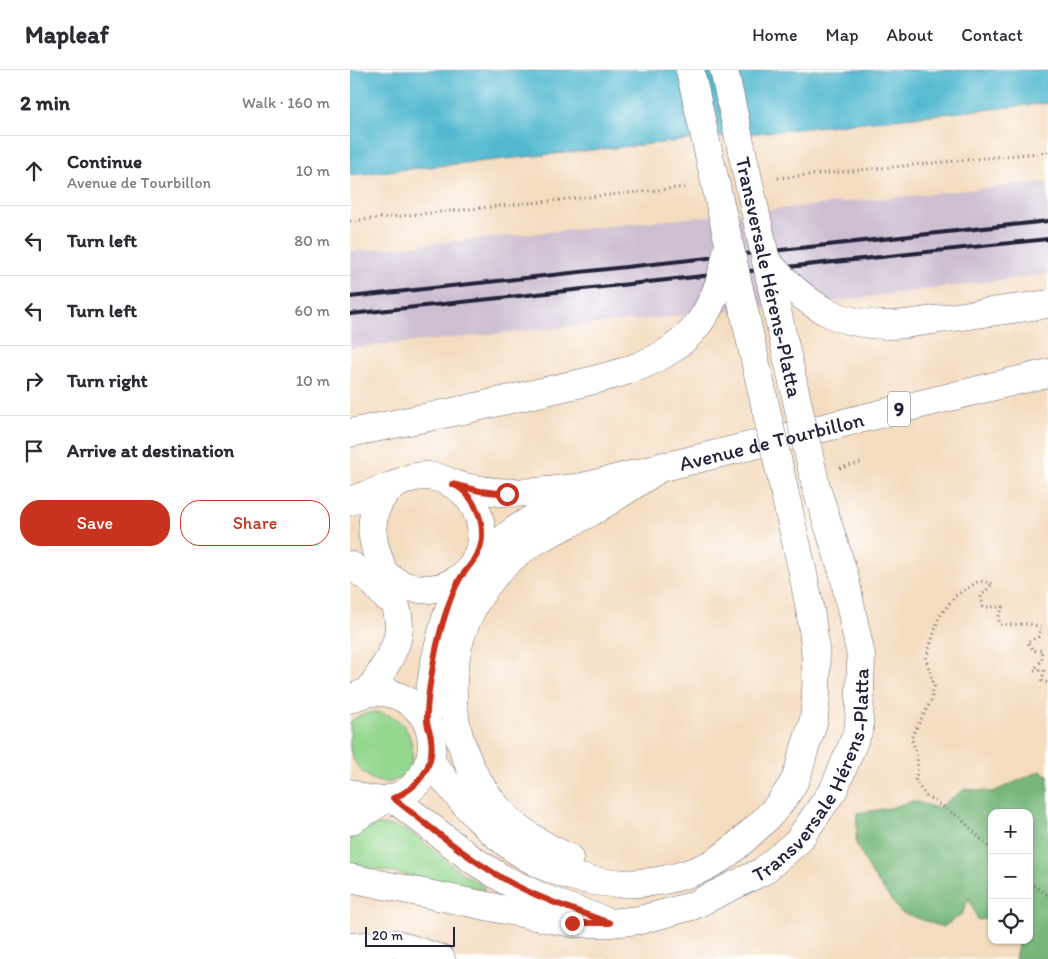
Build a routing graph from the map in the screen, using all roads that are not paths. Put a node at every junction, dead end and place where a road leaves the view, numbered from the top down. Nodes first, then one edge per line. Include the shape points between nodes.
1 (690, 70) edge
2 (724, 70) edge
3 (728, 246) junction
4 (764, 259) junction
5 (1048, 304) edge
6 (1048, 373) edge
7 (350, 433) edge
8 (663, 466) junction
9 (397, 484) junction
10 (452, 484) junction
11 (582, 487) junction
12 (350, 501) edge
13 (350, 550) edge
14 (350, 565) edge
15 (378, 565) junction
16 (467, 571) junction
17 (396, 611) junction
18 (356, 696) edge
19 (427, 722) junction
20 (430, 760) junction
21 (350, 793) edge
22 (388, 799) junction
23 (350, 821) edge
24 (350, 878) edge
25 (657, 881) junction
26 (610, 923) junction
27 (350, 947) edge
28 (441, 959) edge

1 - 3 main road, Transversale Hérens-Platta, bridge
2 - 4 main road, Transversale Hérens-Platta, bridge
3 - 7 main road, bridge via 720,284 702,319 679,344 658,359 625,373
3 - 25 main road, Transversale Hérens-Platta, bridge via 806,588 816,654 814,719 794,780 766,820 734,848 708,865 679,877
4 - 5 main road, bridge via 791,288 815,306 859,324 905,324
4 - 26 main road, Transversale Hérens-Platta, bridge via 825,478 861,656 859,729 834,789 798,841 763,871 692,906 640,920
6 - 8 main road, Avenue de Tourbillon / 9
8 - 11 main road, Avenue de Tourbillon / 9
8 - 25 main road via 588,513 533,542 496,574 477,599 461,634 451,692 466,758 489,798 504,815 548,848 575,861
9 - 10 main road via 427,476
9 - 12 main road
9 - 15 main road via 381,497 371,515 368,537
10 - 11 main road, Avenue de Tourbillon / 9 via 507,494
10 - 16 main road via 468,496 480,520 481,543
11 - 16 main road, Avenue de Tourbillon / 9 via 515,530
13 - 15 main road
14 - 17 main road via 380,589
15 - 16 main road via 398,583 420,590 442,587
15 - 17 main road
16 - 19 main road via 447,611 437,646
17 - 18 main road via 399,627 395,643
18 - 19 main road via 386,692 416,708
19 - 20 main road via 432,741
20 - 22 main road via 419,781 408,791
20 - 25 main road, Transversale Hérens-Platta via 466,807 523,855 561,873 594,882
21 - 22 main road via 367,799
22 - 23 main road
22 - 26 main road, Transversale Hérens-Platta via 505,880
24 - 26 main road via 572,923
27 - 28 main road via 396,944

